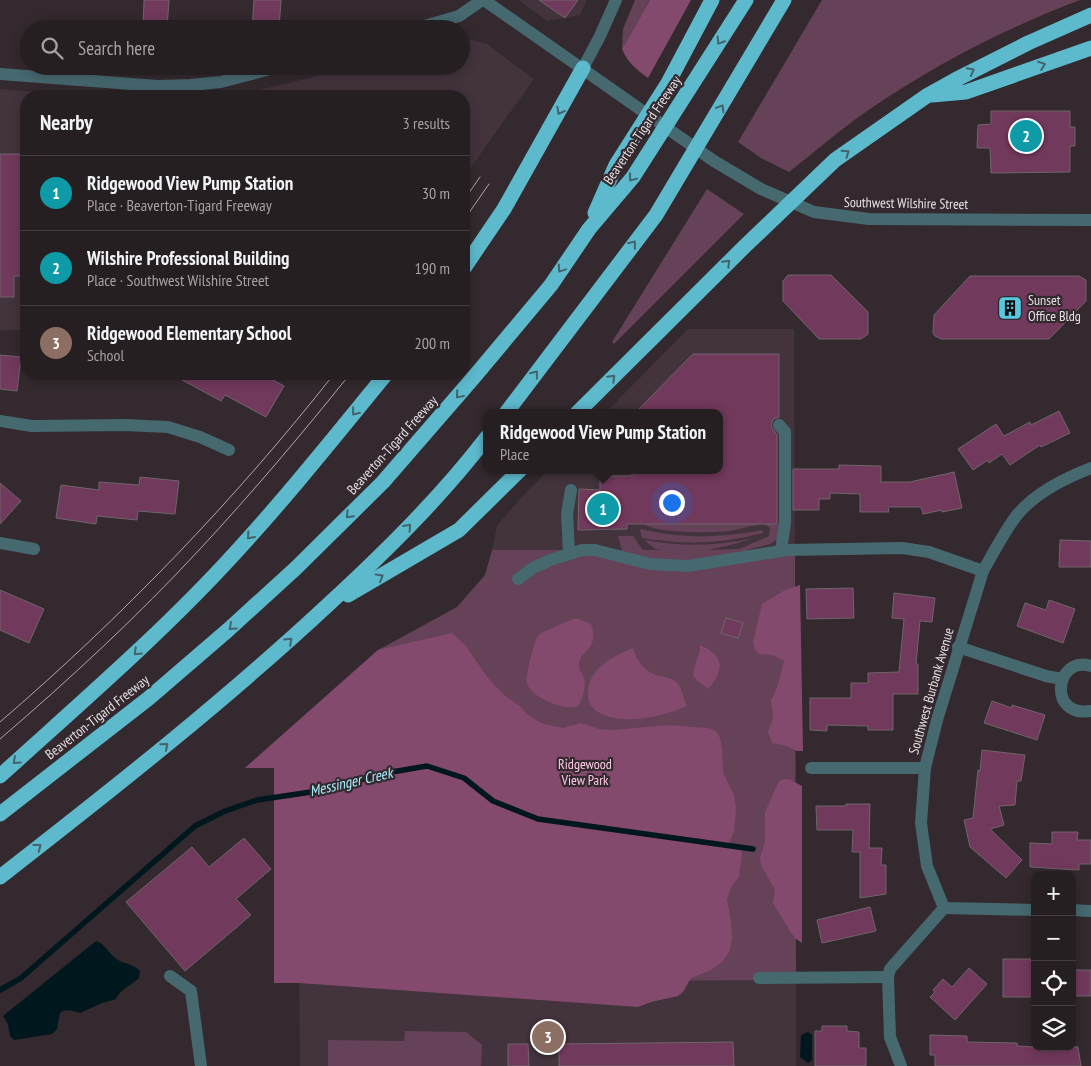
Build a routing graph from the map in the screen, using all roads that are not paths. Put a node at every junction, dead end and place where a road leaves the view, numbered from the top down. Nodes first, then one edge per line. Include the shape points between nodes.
1 (483, 0) edge
2 (616, 0) edge
3 (712, 0) edge
4 (746, 0) edge
5 (784, 0) edge
6 (1091, 15) edge
7 (445, 20) edge
8 (1091, 48) edge
9 (583, 68) junction
10 (0, 74) edge
11 (247, 75) edge
12 (928, 95) junction
13 (1091, 220) edge
14 (589, 229) junction
15 (470, 259) edge
16 (381, 380) edge
17 (509, 409) edge
18 (582, 409) edge
19 (0, 421) edge
20 (779, 425) dead end
21 (483, 442) edge
22 (229, 450) dead end
23 (1091, 468) edge
24 (516, 474) edge
25 (571, 490) dead end
26 (0, 543) edge
27 (34, 549) dead end
28 (781, 551) junction
29 (569, 553) junction
30 (983, 571) junction
31 (518, 579) dead end
32 (323, 610) junction
33 (958, 648) junction
34 (1091, 666) edge
35 (1062, 678) junction
36 (1091, 711) edge
37 (811, 768) dead end
38 (925, 768) junction
39 (0, 776) edge
40 (0, 814) edge
41 (0, 877) edge
42 (944, 908) junction
43 (1031, 910) edge
44 (1076, 910) edge
45 (1091, 911) edge
46 (170, 976) dead end
47 (888, 977) junction
48 (759, 978) dead end
49 (201, 1066) edge
50 (900, 1066) edge

1 - 7 street via 459,16
1 - 9 street, Southwest Wilshire Street
2 - 9 street
3 - 14 highway via 668,83 616,165
4 -> 14 highway, Beaverton-Tigard Freeway via 633,177
17 -> 5 highway via 656,214
12 -> 6 highway via 1028,43
12 -> 8 highway via 966,92
9 - 13 street, Southwest Wilshire Street via 741,178 814,212 869,219
9 -> 15 highway via 504,209
10 - 11 street via 158,86 221,82
18 -> 12 highway via 744,246 835,160
14 -> 40 highway, Beaverton-Tigard Freeway via 551,285 383,482 228,630 149,698
16 -> 39 highway via 302,477 223,565 138,652
19 - 22 street via 32,426 168,427
20 - 28 street via 785,432 785,523
32 -> 21 highway via 386,551
23 - 30 street, Southwest Burbank Avenue via 1032,500 1018,514
32 -> 24 highway via 460,530
25 - 29 street via 567,514
26 - 27 street
28 - 29 street via 688,566 650,564 595,550
28 - 30 street via 902,548 928,552
29 - 31 street via 533,568
30 - 33 street, Southwest Burbank Avenue
41 -> 32 highway via 107,794
33 - 35 street via 1046,676
33 - 38 street, Southwest Burbank Avenue
34 - 35 street via 1076,666
35 - 36 street via 1061,696 1066,704 1073,710
37 - 38 street
38 - 42 street, Southwest Burbank Avenue via 921,823 927,866
42 - 43 street
42 - 47 street via 894,963
44 - 45 street
46 - 49 street via 191,991
47 - 48 street
47 - 50 street via 890,1037

